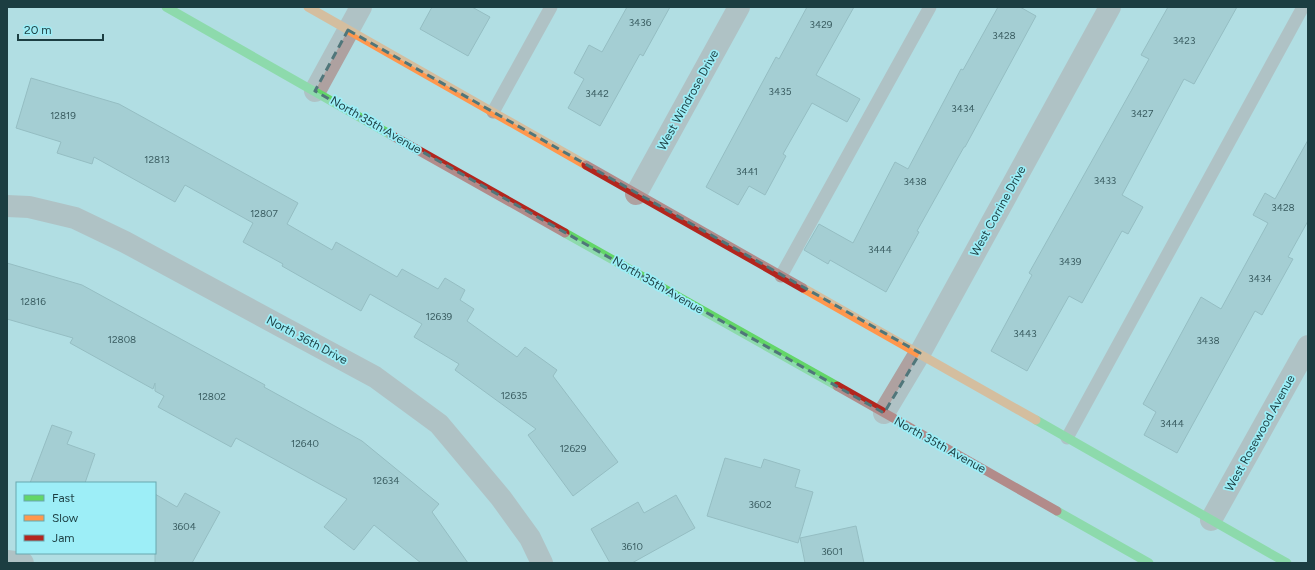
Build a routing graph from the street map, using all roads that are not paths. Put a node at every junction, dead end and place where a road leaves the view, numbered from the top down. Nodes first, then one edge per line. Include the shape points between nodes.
1 (166, 7) edge
2 (308, 7) edge
3 (361, 7) edge
4 (551, 7) edge
5 (739, 7) edge
6 (930, 7) edge
7 (1110, 7) edge
8 (1302, 7) edge
9 (348, 30) junction
10 (315, 91) junction
11 (493, 112) junction
12 (636, 194) junction
13 (7, 206) edge
14 (781, 276) junction
15 (1308, 346) edge
16 (920, 353) junction
17 (884, 413) junction
18 (1067, 438) junction
19 (1211, 520) junction
20 (7, 561) edge
21 (23, 563) edge
22 (542, 563) edge
23 (1149, 563) edge
24 (1287, 563) edge

1 - 10 street, North 35th Avenue
2 - 9 street
3 - 9 street
4 - 11 lane
5 - 12 street, West Windrose Drive
6 - 14 lane
7 - 16 street, West Corrine Drive
8 - 18 lane
9 - 10 street
9 - 11 street
10 - 17 street, North 35th Avenue
11 - 12 street
12 - 14 street
13 - 22 street, North 36th Drive via 29,207 75,218 125,242 375,377 439,424 501,498 530,538
14 - 16 street
15 - 19 street, West Rosewood Avenue
16 - 17 street, West Corrine Drive
16 - 18 street
17 - 23 street, North 35th Avenue
18 - 19 street
19 - 24 street
20 - 21 street

